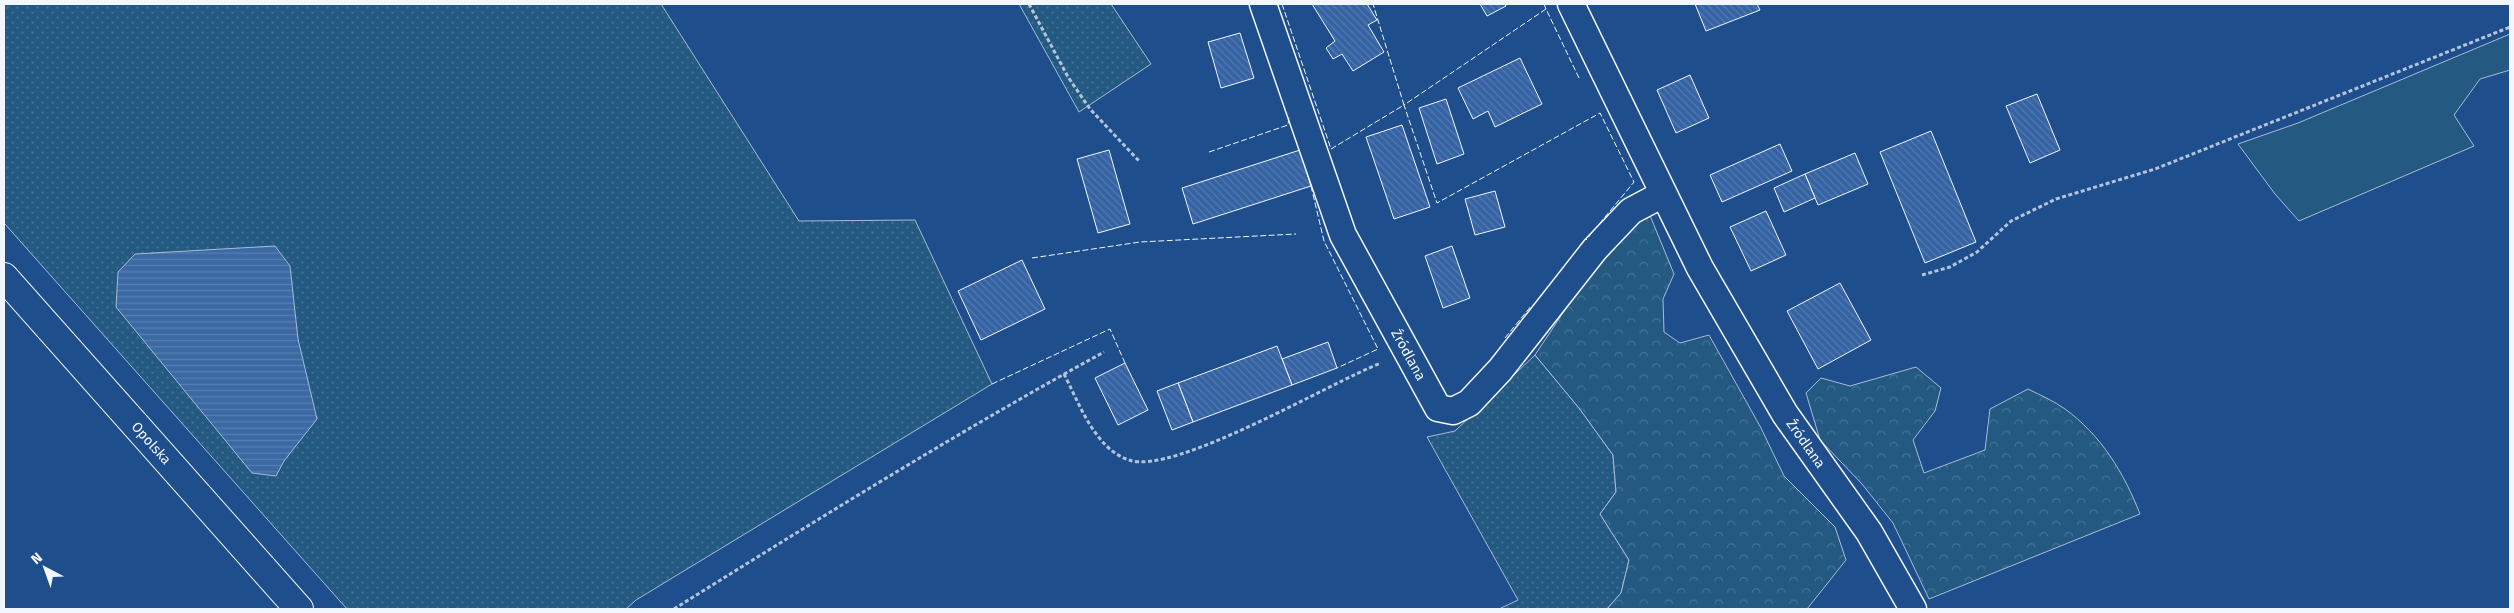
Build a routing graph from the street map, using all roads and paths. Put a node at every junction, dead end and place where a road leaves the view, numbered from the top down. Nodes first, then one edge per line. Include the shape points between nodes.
1 (1029, 4) edge
2 (1263, 4) edge
3 (1571, 4) edge
4 (2510, 28) edge
5 (1140, 162) dead end
6 (1663, 194) junction
7 (1922, 275) dead end
8 (4, 277) edge
9 (1104, 352) dead end
10 (1408, 353) junction
11 (1064, 374) junction
12 (299, 609) edge
13 (674, 609) edge
14 (1913, 609) edge

1 - 5 path via 1068,77 1090,109
2 - 10 street, Źródlana via 1343,236
3 - 6 street, Źródlana
4 - 7 path via 2155,169 2056,199 2011,221 1977,252 1950,267
6 - 10 street, Źródlana via 1631,211 1595,249 1500,370 1469,403 1453,411 1438,408
6 - 14 street, Źródlana via 1700,268 1785,414 1869,532
8 - 12 main road, Opolska
9 - 11 path
10 - 11 path via 1354,373 1289,408 1218,440 1151,462 1129,461 1112,451 1097,434
11 - 13 path via 815,521

